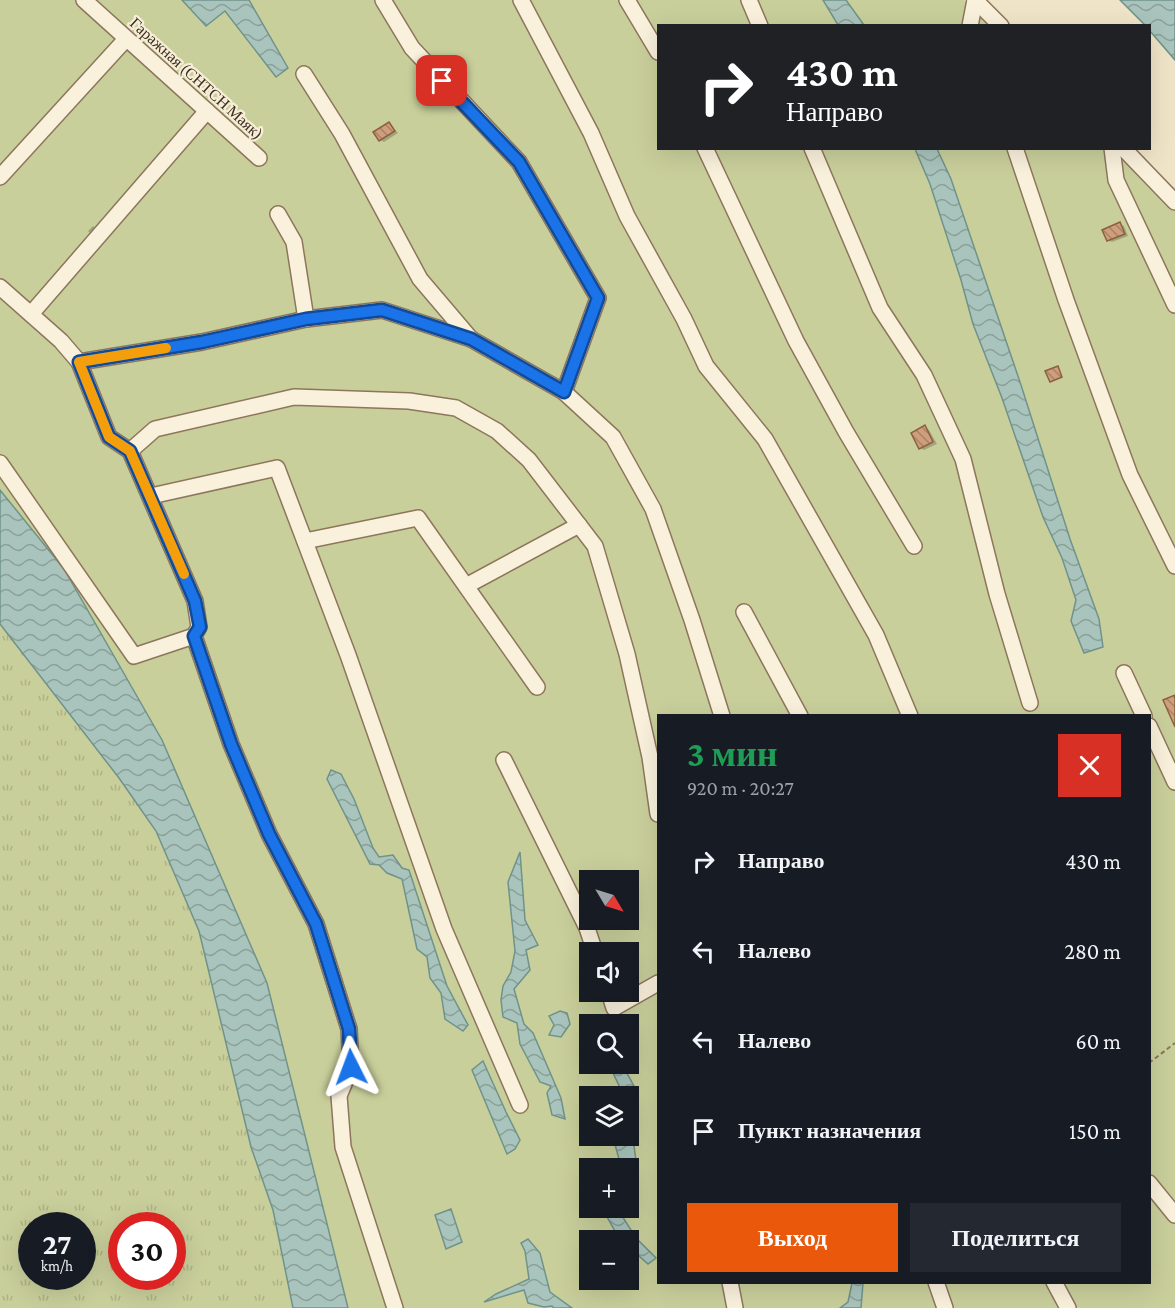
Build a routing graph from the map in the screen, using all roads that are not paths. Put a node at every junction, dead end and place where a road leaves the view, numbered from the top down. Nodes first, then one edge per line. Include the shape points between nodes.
1 (84, 0) edge
2 (383, 0) edge
3 (520, 0) edge
4 (627, 0) edge
5 (749, 0) edge
6 (975, 0) edge
7 (759, 24) edge
8 (970, 24) edge
9 (999, 24) edge
10 (126, 39) junction
11 (657, 50) edge
12 (304, 74) dead end
13 (207, 111) junction
14 (706, 150) edge
15 (813, 150) edge
16 (1017, 150) edge
17 (1112, 150) edge
18 (1125, 150) edge
19 (259, 158) dead end
20 (0, 177) edge
21 (1175, 202) edge
22 (278, 214) dead end
23 (0, 287) edge
24 (1175, 305) edge
25 (31, 314) junction
26 (306, 319) junction
27 (471, 339) junction
28 (79, 362) junction
29 (564, 392) junction
30 (130, 451) junction
31 (0, 463) edge
32 (151, 496) junction
33 (579, 525) junction
34 (305, 541) junction
35 (914, 546) dead end
36 (1175, 566) edge
37 (466, 586) junction
38 (744, 612) dead end
39 (194, 636) junction
40 (1124, 673) dead end
41 (537, 687) dead end
42 (1030, 703) dead end
43 (721, 714) edge
44 (799, 714) edge
45 (909, 714) edge
46 (1143, 714) edge
47 (1151, 730) edge
48 (504, 760) dead end
49 (1175, 782) edge
50 (657, 807) edge
51 (592, 942) edge
52 (657, 984) edge
53 (639, 994) edge
54 (612, 1002) edge
55 (625, 1002) edge
56 (520, 1105) dead end
57 (1151, 1186) edge
58 (1175, 1215) edge
59 (730, 1284) edge
60 (937, 1284) edge
61 (1055, 1284) edge
62 (395, 1308) edge
63 (735, 1308) edge
64 (945, 1308) edge
65 (1068, 1308) edge

1 - 10 street, Гаражная (СНТСН Маяк)
2 - 29 street via 412,48 519,162 598,298
3 - 45 street via 591,133 627,216 706,366 765,439 876,635
4 - 11 street
5 - 7 street
6 - 8 street
6 - 9 street
10 - 13 street, Гаражная (СНТСН Маяк)
10 - 20 street
12 - 27 street via 342,134 420,279
13 - 19 street, Гаражная (СНТСН Маяк)
13 - 25 street
14 - 35 street via 796,341
15 - 42 street via 880,308 924,375 963,459
16 - 36 street via 1065,300 1130,475
17 - 24 street via 1116,180
18 - 21 street
22 - 26 street via 294,242
23 - 25 street
25 - 28 street
26 - 27 street via 382,310
26 - 28 street via 202,342
27 - 29 street
28 - 30 street via 109,437
29 - 43 street via 613,437 653,509
30 - 32 street
30 - 33 street via 155,429 294,397 409,401 456,408 497,431 529,460
31 - 39 street via 134,656
32 - 34 street via 277,468
32 - 39 street via 195,601 200,627
33 - 37 street
33 - 50 street via 595,546 627,654
34 - 37 street via 418,518
34 - 56 street via 444,929
37 - 41 street
38 - 44 street
39 - 62 street via 231,744 269,834 316,924 349,1029 351,1067 339,1096 343,1147
40 - 46 street
47 - 49 street
48 - 51 street
52 - 53 street
54 - 55 street via 614,1008
57 - 58 street
59 - 63 street
60 - 64 street
61 - 65 street

